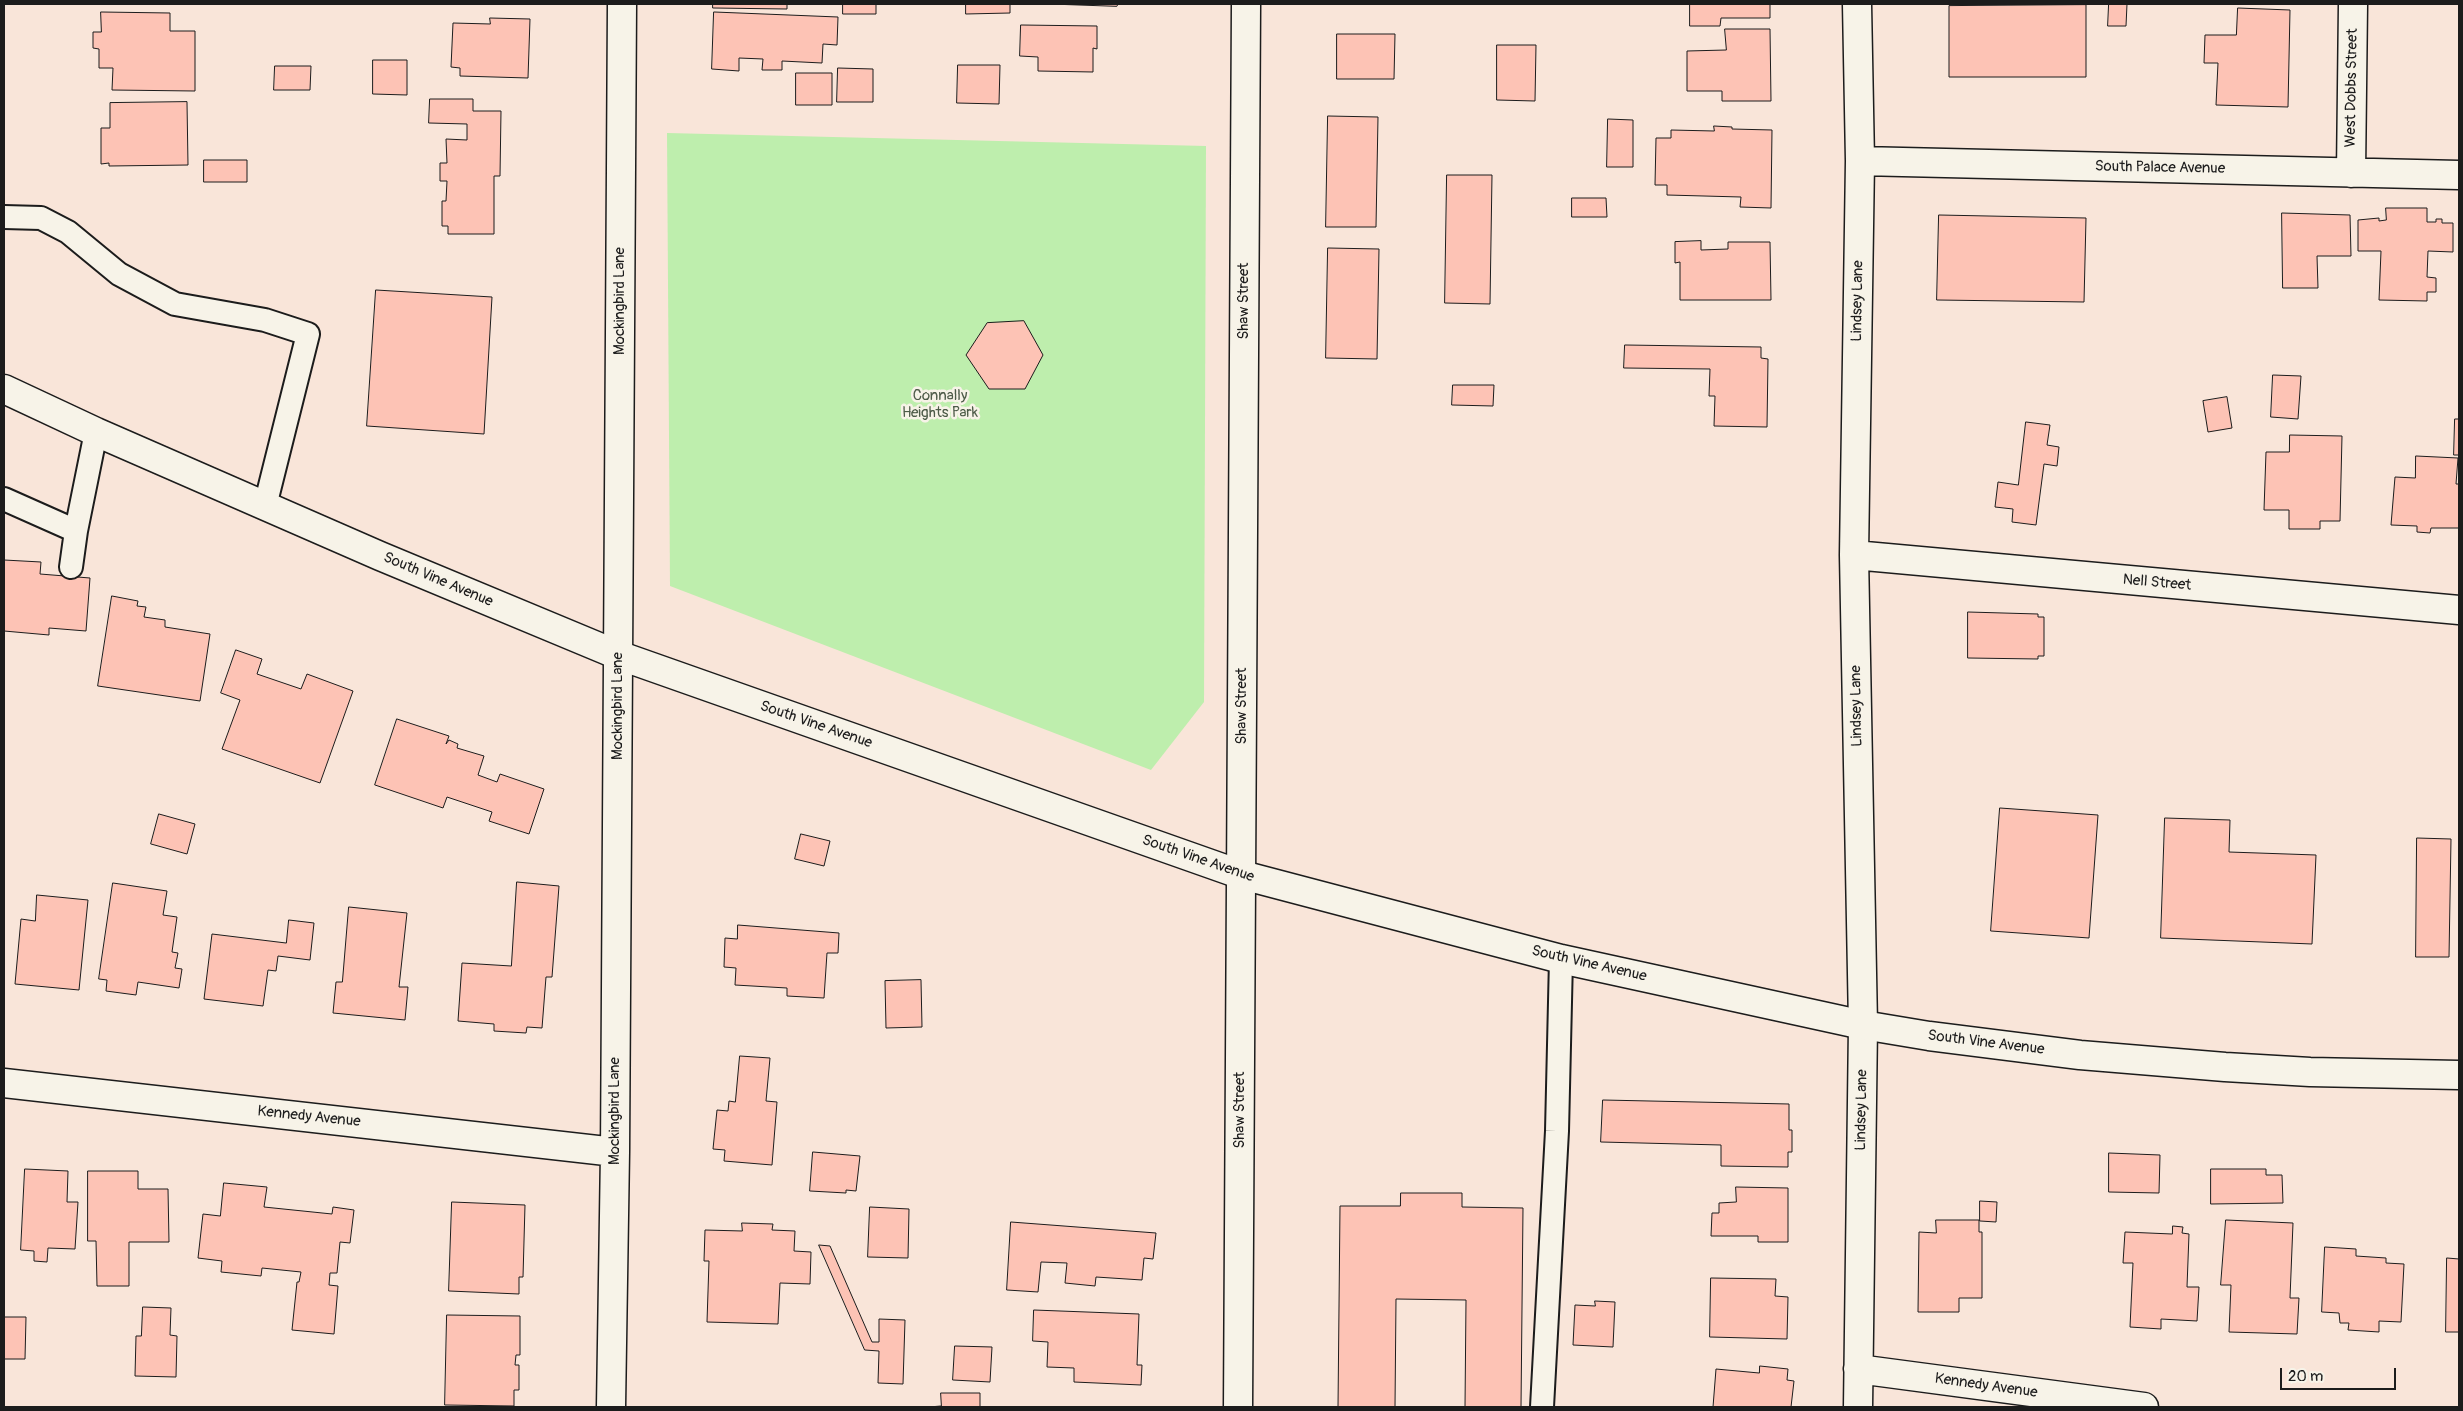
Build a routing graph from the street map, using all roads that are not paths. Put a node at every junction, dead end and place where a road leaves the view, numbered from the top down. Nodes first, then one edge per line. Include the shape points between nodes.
1 (622, 4) edge
2 (1246, 4) edge
3 (1857, 4) edge
4 (2353, 4) edge
5 (1860, 160) junction
6 (2351, 173) junction
7 (2459, 175) edge
8 (4, 217) edge
9 (4, 389) edge
10 (96, 432) junction
11 (4, 499) edge
12 (265, 506) junction
13 (76, 531) junction
14 (1854, 555) junction
15 (71, 567) dead end
16 (2459, 610) edge
17 (618, 655) junction
18 (1242, 875) junction
19 (1562, 959) junction
20 (1863, 1025) junction
21 (2459, 1075) edge
22 (4, 1083) edge
23 (615, 1152) junction
24 (1858, 1369) junction
25 (611, 1407) edge
26 (1238, 1407) edge
27 (1542, 1407) edge
28 (1858, 1407) edge
29 (2144, 1407) edge

1 - 17 street, Mockingbird Lane
2 - 18 street, Shaw Street
3 - 5 street, Lindsey Lane
4 - 6 street, West Dobbs Street
5 - 6 street, South Palace Avenue
5 - 14 street, Lindsey Lane
6 - 7 street, South Palace Avenue
8 - 12 lane via 41,218 68,232 120,274 176,304 264,320 308,334
9 - 10 street, South Vine Avenue
10 - 12 street, South Vine Avenue
10 - 13 lane
11 - 13 lane
12 - 17 street, South Vine Avenue
13 - 15 lane
14 - 16 street, Nell Street
14 - 20 street, Lindsey Lane
17 - 18 street, South Vine Avenue
17 - 23 street, Mockingbird Lane
18 - 19 street, South Vine Avenue
18 - 26 street, Shaw Street
19 - 20 street, South Vine Avenue
19 - 27 lane
20 - 21 street, South Vine Avenue via 2001,1046 2225,1068
20 - 24 street, Lindsey Lane
22 - 23 street, Kennedy Avenue
23 - 25 street, Mockingbird Lane
24 - 28 street, Lindsey Lane
24 - 29 street, Kennedy Avenue

